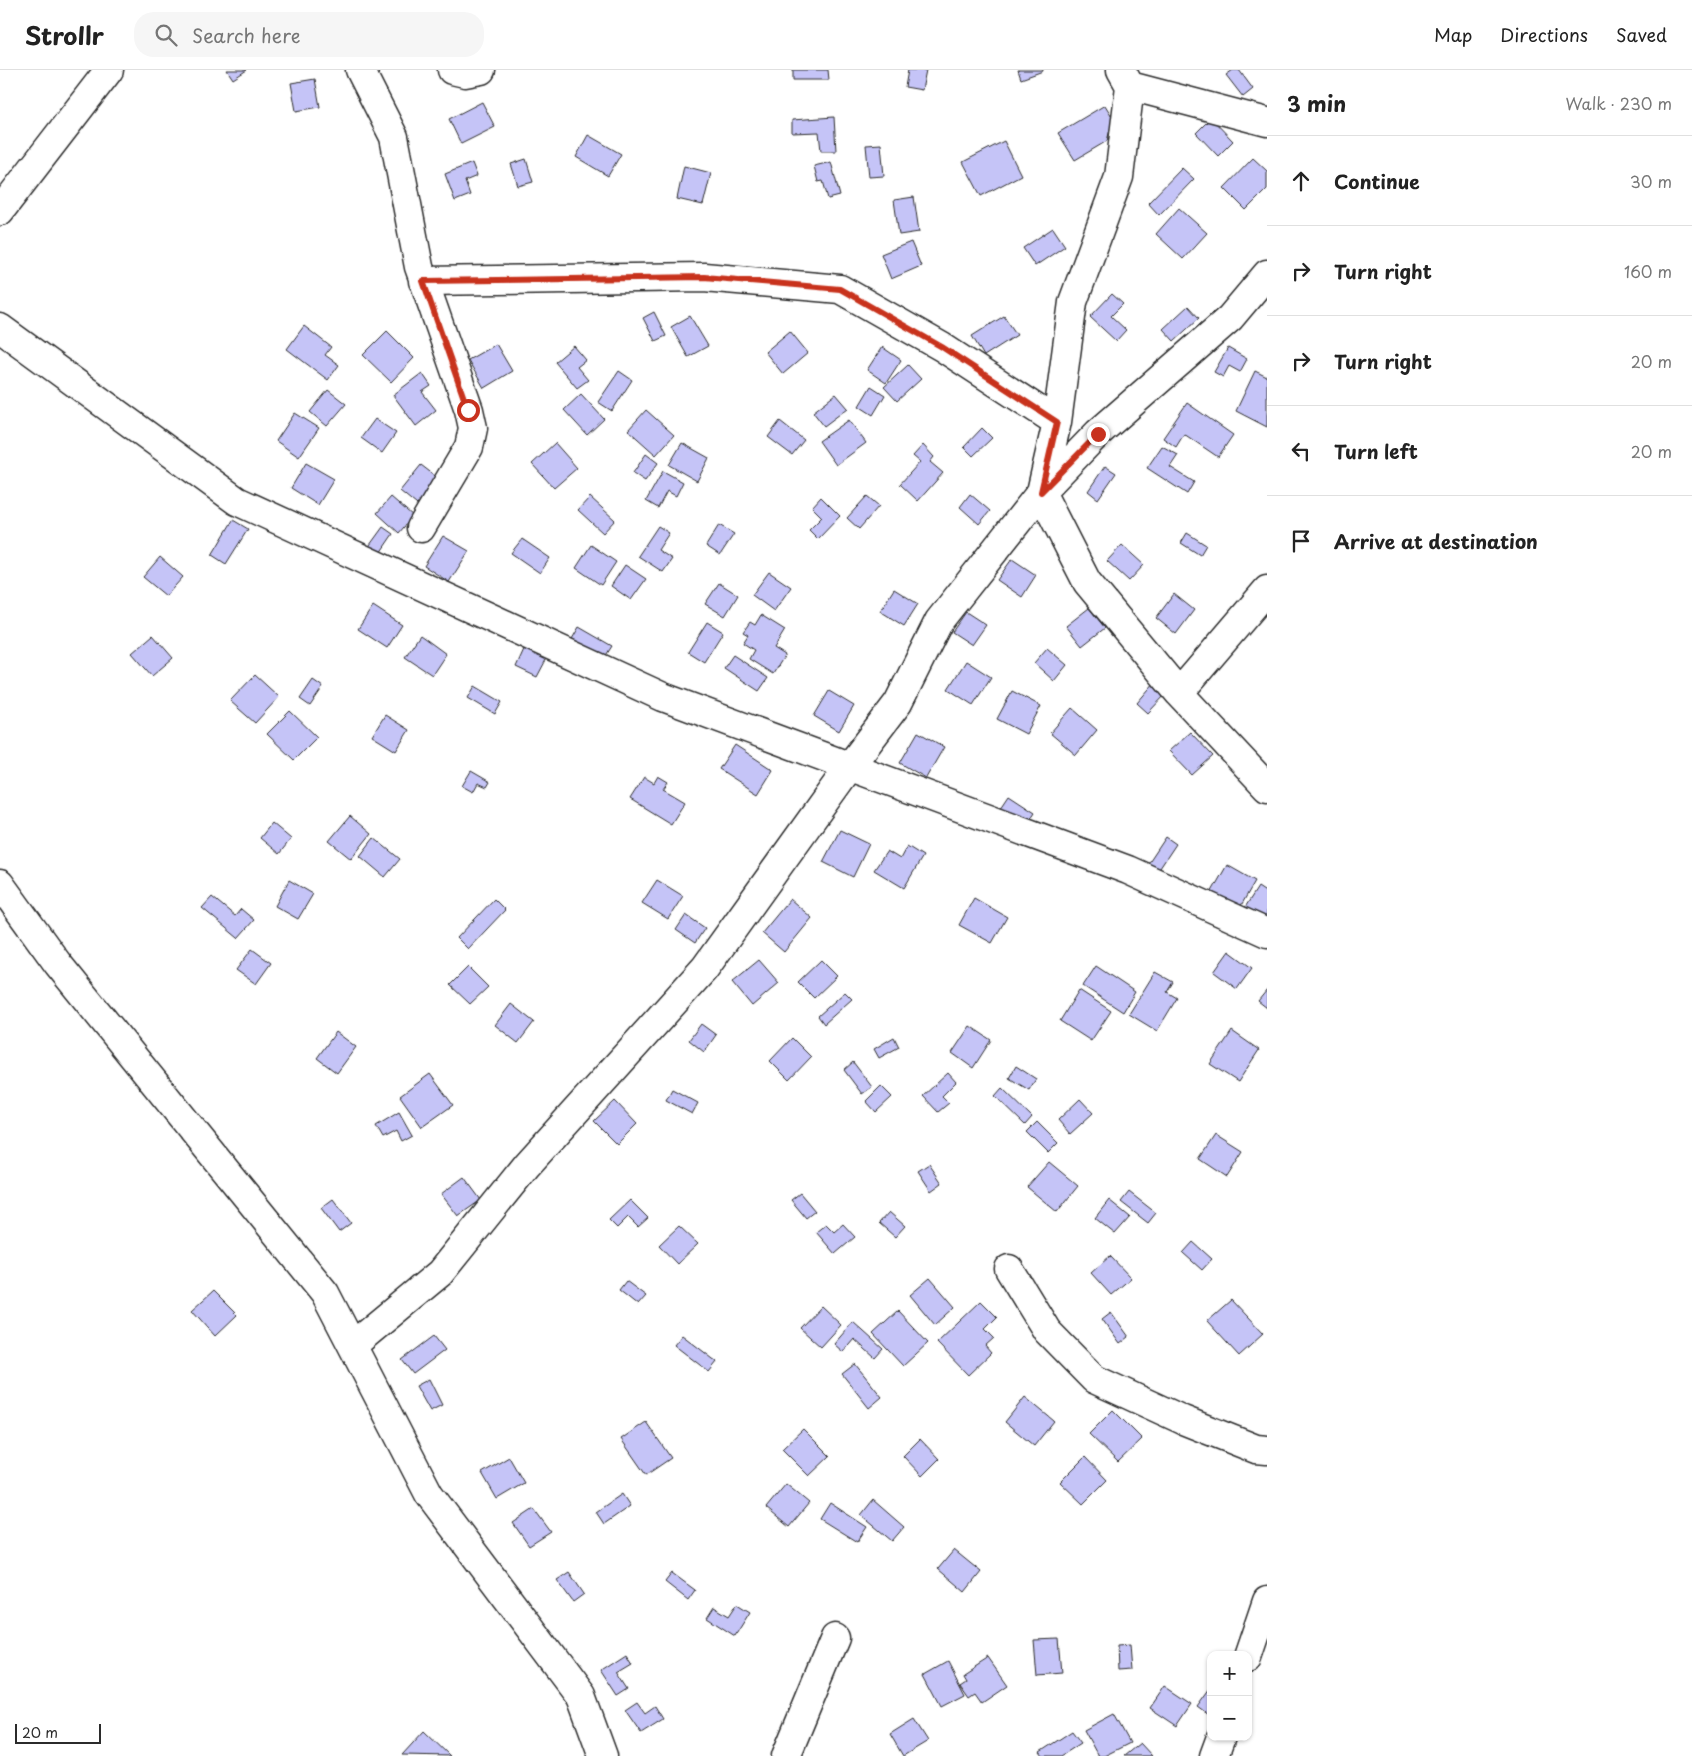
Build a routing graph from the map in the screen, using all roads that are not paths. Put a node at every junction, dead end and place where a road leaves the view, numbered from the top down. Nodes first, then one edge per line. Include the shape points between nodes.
1 (109, 70) edge
2 (360, 70) edge
3 (452, 70) edge
4 (481, 70) edge
5 (1125, 78) edge
6 (1267, 122) edge
7 (0, 211) edge
8 (1267, 274) edge
9 (423, 281) junction
10 (0, 328) edge
11 (1057, 422) junction
12 (1041, 492) junction
13 (421, 528) dead end
14 (1267, 590) edge
15 (1179, 693) junction
16 (850, 766) junction
17 (1267, 787) edge
18 (0, 884) edge
19 (1267, 933) edge
20 (1009, 1269) dead end
21 (353, 1345) junction
22 (1267, 1450) edge
23 (1267, 1601) edge
24 (835, 1638) dead end
25 (1250, 1651) edge
26 (1220, 1741) edge
27 (603, 1756) edge
28 (786, 1756) edge
29 (1214, 1756) edge

1 - 7 street
2 - 9 street via 394,137
3 - 4 street via 465,73
5 - 6 street
5 - 11 street via 1119,177 1073,302
8 - 12 street via 1230,318 1098,434
9 - 11 street via 704,277 840,289 942,347
9 - 13 street via 473,428 469,447
10 - 16 street via 237,501 663,697
11 - 12 street
12 - 15 street via 1087,582
12 - 16 street via 939,621 898,703
14 - 15 street
15 - 17 street
16 - 19 street via 1128,870
16 - 21 street via 704,968 527,1165 440,1273
18 - 21 street via 58,964 325,1293
20 - 22 street via 1047,1332 1094,1379 1183,1420 1256,1449
21 - 27 street via 429,1494 581,1696
23 - 25 street
24 - 28 street
26 - 29 street

